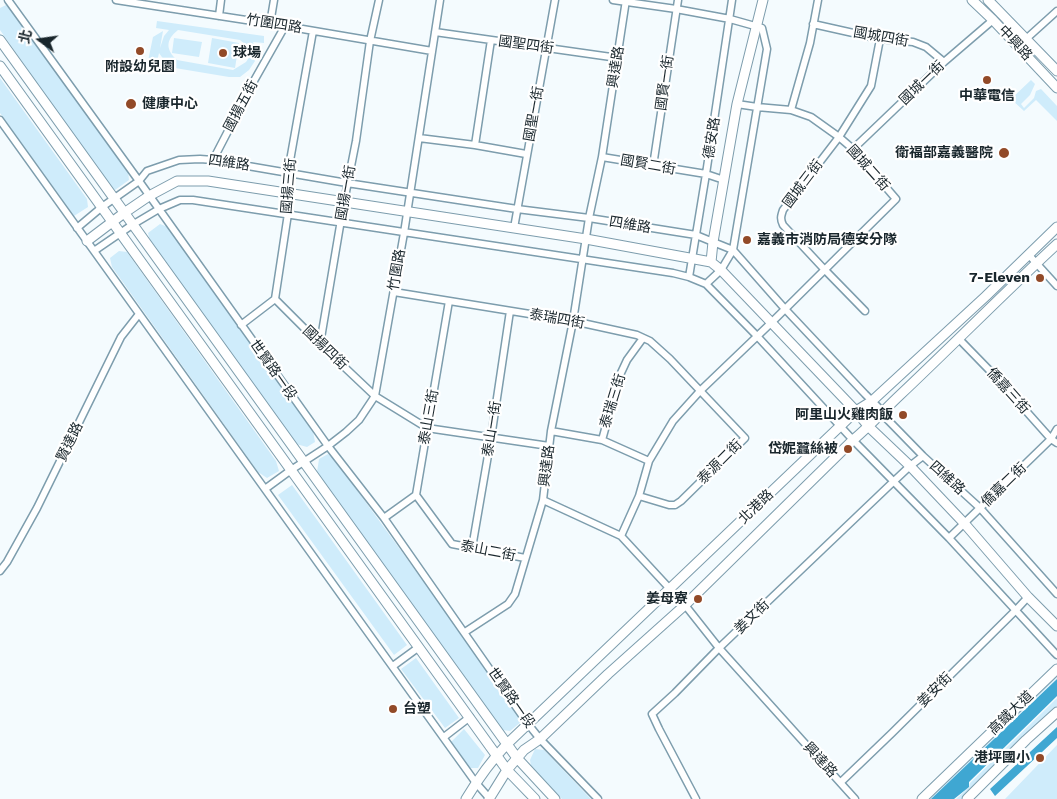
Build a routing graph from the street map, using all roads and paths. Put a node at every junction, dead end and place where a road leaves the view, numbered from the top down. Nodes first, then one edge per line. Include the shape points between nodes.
1 (8, 0) edge
2 (116, 0) edge
3 (221, 0) edge
4 (274, 0) edge
5 (379, 0) edge
6 (440, 0) edge
7 (555, 0) edge
8 (613, 0) edge
9 (678, 0) edge
10 (732, 0) edge
11 (763, 0) edge
12 (818, 0) edge
13 (972, 0) edge
14 (988, 0) edge
15 (626, 1) edge
16 (676, 9) junction
17 (1057, 11) edge
18 (219, 16) junction
19 (730, 19) junction
20 (994, 20) junction
21 (270, 24) junction
22 (813, 24) junction
23 (285, 26) junction
24 (757, 27) junction
25 (313, 31) junction
26 (435, 32) junction
27 (880, 38) junction
28 (1026, 39) junction
29 (0, 40) edge
30 (491, 40) junction
31 (370, 41) junction
32 (546, 48) junction
33 (432, 52) junction
34 (618, 58) junction
35 (944, 62) junction
36 (0, 66) edge
37 (1057, 71) edge
38 (1057, 88) edge
39 (736, 104) junction
40 (757, 107) junction
41 (791, 110) junction
42 (0, 120) edge
43 (838, 137) junction
44 (419, 138) junction
45 (475, 144) junction
46 (853, 150) junction
47 (526, 154) junction
48 (602, 157) junction
49 (213, 160) junction
50 (653, 166) junction
51 (288, 172) junction
52 (706, 174) junction
53 (724, 180) junction
54 (139, 181) junction
55 (347, 183) junction
56 (410, 192) junction
57 (291, 194) junction
58 (149, 196) junction
59 (114, 199) junction
60 (344, 202) junction
61 (102, 207) junction
62 (158, 209) junction
63 (517, 209) junction
64 (406, 212) junction
65 (124, 213) junction
66 (287, 215) junction
67 (589, 218) junction
68 (112, 222) junction
69 (340, 222) junction
70 (132, 225) junction
71 (1057, 227) edge
72 (77, 228) junction
73 (514, 228) junction
74 (120, 233) junction
75 (404, 233) junction
76 (696, 235) junction
77 (586, 239) junction
78 (87, 241) junction
79 (714, 242) junction
80 (1057, 244) edge
81 (734, 250) junction
82 (94, 252) junction
83 (1028, 254) junction
84 (692, 258) junction
85 (582, 259) junction
86 (711, 262) junction
87 (1036, 263) junction
88 (824, 269) junction
89 (721, 270) junction
90 (689, 277) junction
91 (706, 284) junction
92 (1057, 286) edge
93 (394, 292) junction
94 (275, 299) junction
95 (448, 301) junction
96 (785, 309) junction
97 (510, 311) junction
98 (865, 311) dead end
99 (139, 314) junction
100 (573, 321) junction
101 (771, 323) junction
102 (241, 325) junction
103 (757, 336) junction
104 (643, 338) junction
105 (959, 339) junction
106 (320, 344) junction
107 (700, 391) junction
108 (375, 396) junction
109 (872, 401) junction
110 (856, 411) junction
111 (882, 411) junction
112 (840, 426) junction
113 (868, 427) junction
114 (427, 428) junction
115 (1057, 429) edge
116 (552, 431) junction
117 (491, 438) junction
118 (602, 440) junction
119 (853, 440) junction
120 (1054, 441) edge
121 (328, 446) junction
122 (549, 446) junction
123 (923, 456) junction
124 (648, 461) junction
125 (303, 462) junction
126 (910, 466) junction
127 (291, 470) junction
128 (893, 482) junction
129 (265, 489) junction
130 (416, 495) junction
131 (639, 496) junction
132 (543, 500) junction
133 (980, 508) junction
134 (384, 518) junction
135 (964, 523) junction
136 (621, 536) junction
137 (949, 538) junction
138 (472, 548) junction
139 (525, 558) junction
140 (0, 571) edge
141 (670, 589) junction
142 (1057, 594) edge
143 (1028, 597) junction
144 (685, 605) junction
145 (1016, 610) junction
146 (1057, 626) edge
147 (465, 632) junction
148 (419, 647) junction
149 (719, 648) junction
150 (1057, 654) edge
151 (393, 666) junction
152 (1057, 669) edge
153 (1057, 712) edge
154 (470, 717) junction
155 (528, 724) junction
156 (444, 737) junction
157 (540, 739) junction
158 (507, 744) junction
159 (497, 755) junction
160 (517, 758) junction
161 (508, 770) junction
162 (476, 782) junction
163 (840, 782) junction
164 (466, 799) edge
165 (489, 799) edge
166 (535, 799) edge
167 (555, 799) edge
168 (598, 799) edge
169 (696, 799) edge
170 (855, 799) edge
171 (922, 799) edge
172 (968, 799) edge

1 - 54 street, 世賢路一段
2 - 18 street, 竹圍四路
3 - 18 street
4 - 21 street
5 - 31 street, 國揚一街
6 - 26 street, 竹圍路
7 - 32 street, 國聖一街
8 - 15 street
9 - 16 street, 國賢一街
10 - 19 street, 德安路
11 - 24 street, 德安路
12 - 22 street
13 - 20 street, 中興路
14 - 28 street, 中興路
15 - 16 street
15 - 34 street, 興達路
16 - 19 street
16 - 50 street, 國賢一街
17 - 28 street
18 - 21 street, 竹圍四路
19 - 24 street
19 - 52 street, 德安路
20 - 35 street, 國城一街
20 - 38 street, 中興路
21 - 23 street, 竹圍四路
22 - 27 street, 國城四街
22 - 41 street
23 - 25 street, 竹圍四路
23 - 49 street, 國揚五街
24 - 39 street, 德安路
24 - 40 street via 762,28 766,49
25 - 31 street, 竹圍四路
25 - 51 street, 國揚三街
26 - 30 street, 國聖四街
26 - 33 street, 竹圍路
27 - 35 street, 國城四街 via 913,42 926,47
27 - 43 street, 國城三街 via 872,86
28 - 37 street, 中興路
29 - 59 street, 世賢路一段
30 - 32 street, 國聖四街
30 - 45 street
31 - 33 street, 竹圍四路
31 - 55 street, 國揚一街
32 - 34 street, 國聖四街
32 - 47 street, 國聖一街
33 - 44 street, 竹圍路
34 - 48 street, 興達路
35 - 46 street, 國城一街
36 - 61 street
39 - 40 street, 國城二街
39 - 53 street, 德安路
40 - 41 street, 國城二街
40 - 81 street
41 - 43 street, 國城二街 via 811,117
42 - 72 street
43 - 46 street, 國城二街
43 - 88 street, 國城三街 via 781,216 783,225
44 - 45 street
44 - 56 street, 竹圍路
45 - 47 street
46 - 88 street, 國城二街 via 896,199
47 - 63 street, 國聖一街
48 - 50 street, 國賢二街
48 - 67 street, 興達路
49 - 51 street, 四維路
49 - 54 street, 四維路 via 179,160 147,171
50 - 52 street, 國賢二街
51 - 55 street, 四維路
51 - 57 street, 國揚三街
52 - 53 street, 國賢二街
52 - 76 street, 德安路
53 - 79 street, 德安路
54 - 58 street, 世賢路一段
54 - 59 street, 四維路
55 - 56 street, 四維路
55 - 60 street, 國揚一街
56 - 63 street, 四維路
56 - 64 street, 竹圍路
57 - 58 street, 四維路 via 208,181 177,181
57 - 60 street, 四維路
57 - 66 street, 國揚三街
58 - 62 street, 世賢路一段
58 - 65 street, 四維路
59 - 61 street, 四維路
59 - 65 street, 世賢路一段
60 - 64 street, 四維路
60 - 69 street, 國揚一街
61 - 68 street
61 - 72 street, 四維路
62 - 66 street via 180,200 193,200
62 - 70 street
62 - 102 street, 世賢路一段
63 - 67 street, 四維路
63 - 73 street, 國聖一街
64 - 73 street, 四維路
64 - 75 street, 竹圍路
65 - 68 street, 四維路
65 - 70 street, 世賢路一段
66 - 69 street
66 - 94 street, 國揚三街
67 - 76 street, 四維路
67 - 77 street, 興達路
68 - 74 street
68 - 78 street, 四維路
69 - 75 street
69 - 106 street, 國揚一街
70 - 74 street
70 - 125 street, 世賢路一段
71 - 83 street, 北港路
72 - 78 street
73 - 77 street, 四維路
74 - 82 street
74 - 127 street
75 - 85 street
75 - 93 street, 竹圍路
76 - 79 street, 四維路
76 - 84 street, 德安路
77 - 84 street, 四維路
77 - 85 street, 興達路
78 - 82 street
79 - 81 street, 四維路
79 - 86 street, 德安路
80 - 87 street, 北港路
81 - 89 street
81 - 96 street, 四維路
82 - 99 street
83 - 87 street
83 - 109 street, 北港路
84 - 86 street, 四維路
84 - 90 street, 德安路
85 - 90 street
85 - 100 street, 興達路
86 - 89 street, 四維路
87 - 92 street
87 - 105 street, 北港路
88 - 96 street, 國城二街
88 - 98 street, 國城三街
89 - 91 street
89 - 101 street, 四維路
90 - 91 street
91 - 103 street
93 - 95 street, 泰瑞四街
93 - 108 street, 竹圍路
94 - 102 street
94 - 106 street, 國揚四街
95 - 97 street, 泰瑞四街
95 - 114 street, 泰山三街
96 - 101 street, 國城二街
96 - 109 street, 四維路
97 - 100 street, 泰瑞四街
97 - 117 street, 泰山一街
99 - 129 street
99 - 140 street, 賢達路 via 121,337 37,508
100 - 104 street, 泰瑞四街
100 - 116 street, 興達路
101 - 103 street, 國城二街
101 - 110 street, 四維路
102 - 121 street, 世賢路一段
103 - 107 street, 國城二街
103 - 112 street
104 - 107 street, 泰瑞四街 via 670,359
104 - 118 street, 泰瑞三街 via 620,374
105 - 111 street, 北港路
105 - 120 street, 僑嘉三街
106 - 108 street, 國揚四街
107 - 124 street, 國城二街 via 673,421
107 - 131 street, 泰源二街 via 745,438 675,505
108 - 114 street, 國揚四街
108 - 121 street, 竹圍路 via 359,420
109 - 110 street, 北港路
109 - 111 street, 四維路
110 - 112 street, 北港路
110 - 113 street, 四維路
111 - 113 street, 北港路
111 - 123 street, 四維路
112 - 119 street
112 - 141 street, 北港路
113 - 119 street, 北港路
113 - 126 street, 四維路
114 - 117 street
114 - 130 street, 泰山三街
115 - 120 street, 僑嘉二街
116 - 118 street
116 - 122 street, 興達路
117 - 122 street
117 - 138 street, 泰山一街
118 - 124 street
119 - 128 street
119 - 144 street, 北港路
120 - 133 street, 僑嘉二街
121 - 125 street, 竹圍路
121 - 134 street, 世賢路一段
122 - 132 street, 興達路
123 - 126 street, 姜文街
123 - 133 street, 四維路
124 - 131 street, 國城二街
125 - 127 street, 竹圍路
125 - 158 street, 世賢路一段
126 - 128 street, 姜文街
126 - 135 street, 四維路
127 - 129 street, 竹圍路
127 - 148 street
128 - 137 street
128 - 149 street, 姜文街
129 - 151 street
130 - 134 street
130 - 138 street, 泰山二街 via 452,544
131 - 136 street, 國城二街
132 - 136 street, 興達路
132 - 139 street
133 - 135 street, 僑嘉二街
133 - 142 street, 四維路
134 - 147 street, 世賢路一段
135 - 137 street, 僑嘉二街
135 - 143 street, 四維路
136 - 141 street, 興達路
137 - 145 street
138 - 139 street, 泰山二街
139 - 147 street via 508,604
141 - 144 street, 興達路
141 - 155 street, 北港路
143 - 145 street, 姜安街
143 - 146 street, 四維路
144 - 149 street, 興達路
144 - 157 street, 北港路
145 - 150 street
145 - 163 street, 姜安街
147 - 155 street, 世賢路一段
148 - 151 street
148 - 154 street
149 - 163 street, 興達路
149 - 169 street, 姜文街 via 652,714
151 - 156 street
152 - 171 street, 高鐵大道
153 - 172 street
154 - 156 street
154 - 159 street
155 - 157 street, 世賢路一段
155 - 158 street, 北港路
156 - 162 street
157 - 160 street, 北港路
157 - 168 street, 世賢路一段
158 - 159 street, 北港路
158 - 160 street, 世賢路一段
159 - 161 street
159 - 162 street, 北港路
160 - 161 street, 北港路
160 - 167 street, 世賢路一段
161 - 165 street, 北港路
161 - 166 street
162 - 164 street, 北港路
162 - 165 street
163 - 170 street, 興達路

